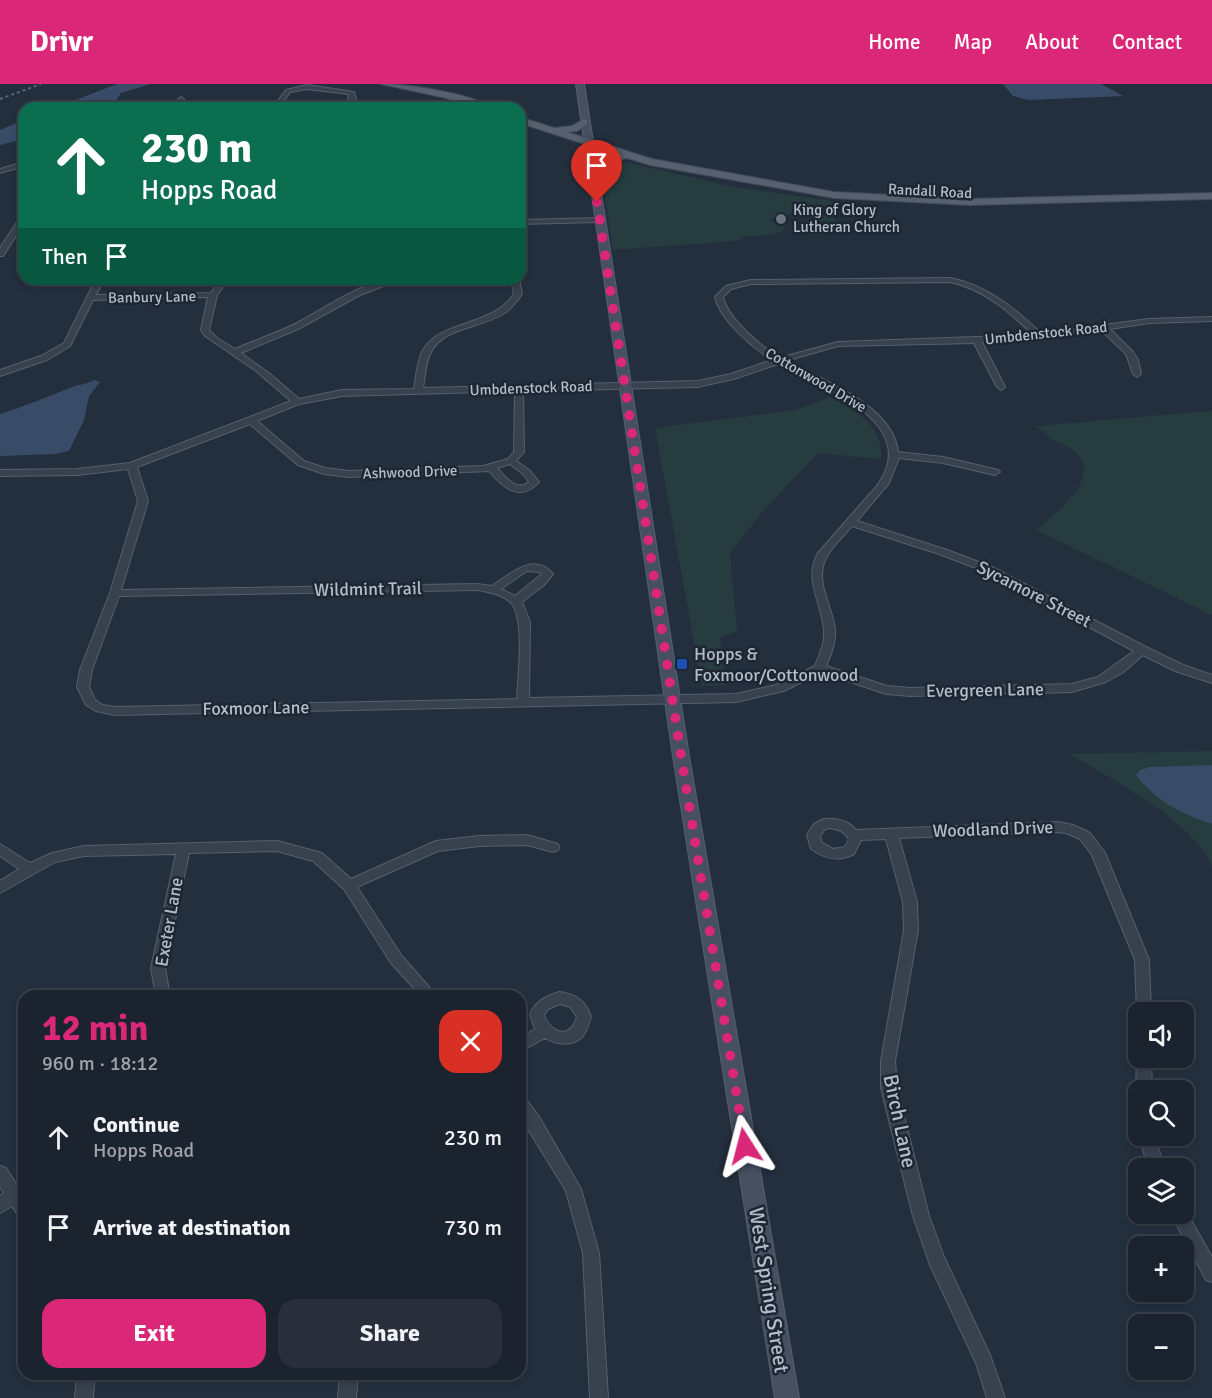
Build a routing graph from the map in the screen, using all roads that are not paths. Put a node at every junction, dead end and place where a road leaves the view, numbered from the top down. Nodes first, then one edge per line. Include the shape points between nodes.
1 (385, 84) edge
2 (580, 84) edge
3 (280, 102) dead end
4 (352, 102) edge
5 (468, 102) edge
6 (526, 122) edge
7 (584, 122) junction
8 (548, 129) junction
9 (588, 143) junction
10 (631, 156) junction
11 (650, 162) junction
12 (591, 165) junction
13 (18, 166) edge
14 (10, 168) junction
15 (0, 171) edge
16 (18, 171) edge
17 (1212, 196) edge
18 (1212, 205) edge
19 (599, 220) junction
20 (526, 222) edge
21 (18, 227) edge
22 (0, 254) edge
23 (97, 285) edge
24 (220, 285) edge
25 (380, 285) edge
26 (516, 285) edge
27 (213, 295) junction
28 (90, 298) junction
29 (1212, 318) edge
30 (1104, 328) junction
31 (1040, 337) junction
32 (976, 340) junction
33 (235, 352) junction
34 (777, 360) junction
35 (0, 373) edge
36 (1137, 375) dead end
37 (625, 386) junction
38 (1001, 387) dead end
39 (519, 389) junction
40 (418, 390) junction
41 (297, 402) junction
42 (250, 420) junction
43 (896, 455) junction
44 (511, 461) junction
45 (132, 466) junction
46 (491, 467) junction
47 (995, 472) dead end
48 (0, 473) edge
49 (850, 522) junction
50 (494, 589) junction
51 (115, 593) junction
52 (516, 601) junction
53 (1142, 650) junction
54 (820, 668) junction
55 (1212, 679) edge
56 (672, 698) junction
57 (523, 702) junction
58 (891, 833) junction
59 (854, 835) dead end
60 (553, 846) dead end
61 (0, 849) edge
62 (183, 849) junction
63 (29, 869) junction
64 (349, 885) junction
65 (0, 888) edge
66 (162, 990) edge
67 (424, 990) edge
68 (1144, 1002) edge
69 (543, 1032) dead end
70 (526, 1042) edge
71 (526, 1110) edge
72 (0, 1173) edge
73 (15, 1195) junction
74 (18, 1200) edge
75 (0, 1206) edge
76 (1184, 1224) edge
77 (1212, 1274) edge
78 (86, 1380) edge
79 (348, 1380) edge
80 (84, 1398) edge
81 (347, 1398) edge
82 (599, 1398) edge
83 (787, 1398) edge
84 (996, 1398) edge

1 - 5 main road
2 - 7 main road, West Spring Street
3 - 4 street via 288,91 312,87 352,93
6 - 8 main road, Randall Road
7 - 8 main road via 567,131
7 - 9 main road, West Spring Street
8 - 9 main road, Randall Road
9 - 10 main road, Randall Road
9 - 12 main road, West Spring Street
10 - 11 main road, Randall Road
10 - 12 main road via 609,157
11 - 17 main road, Randall Road via 834,195 886,199 970,202
11 - 18 main road, Randall Road via 671,172 776,192 917,206 1005,209
12 - 19 main road, West Spring Street
13 - 14 street
14 - 15 street
14 - 16 street
19 - 20 street
19 - 37 main road, West Spring Street
21 - 22 street
23 - 28 street
24 - 27 street
25 - 33 street
26 - 40 street via 518,294 508,309 446,335 428,348
27 - 28 street, Banbury Lane
27 - 33 street via 204,330
28 - 35 street via 63,348
29 - 30 street, Umbdenstock Road
30 - 31 street, Umbdenstock Road
30 - 36 street via 1130,352 1137,363
31 - 32 street, Umbdenstock Road
31 - 34 street, Cottonwood Drive via 1010,308 981,289 951,280 751,282 725,289 719,297 723,311
32 - 34 street, Umbdenstock Road via 838,344
32 - 38 street
33 - 41 street
34 - 37 street, Umbdenstock Road via 715,381
34 - 43 street, Cottonwood Drive via 871,412 890,433
37 - 39 street, Umbdenstock Road
37 - 56 main road, West Spring Street
39 - 40 street, Umbdenstock Road
39 - 44 street via 519,452
40 - 41 street, Umbdenstock Road via 342,393
41 - 42 street, Umbdenstock Road
42 - 45 street, Umbdenstock Road
42 - 46 street, Ashwood Drive via 301,463 324,471 349,474
43 - 47 street via 943,460
43 - 49 street via 892,470
44 - 46 street, Ashwood Drive
44 - 46 street via 534,482 529,488 510,488
45 - 48 street, Umbdenstock Road
45 - 51 street, Foxmoor Lane via 143,501
49 - 53 street, Sycamore Street via 988,569
49 - 54 street via 816,566 815,578 829,641
50 - 51 street, Wildmint Trail
50 - 52 street, Wildmint Trail
50 - 52 street via 525,568 543,569 548,574
51 - 57 street, Foxmoor Lane via 83,687 90,702 100,708 115,711
52 - 57 street via 525,622
53 - 54 street, Evergreen Lane via 1113,675 1093,685 1072,688 911,692 877,687
53 - 55 street, Sycamore Street
54 - 56 street via 793,684 762,694
56 - 57 street, Foxmoor Lane
56 - 83 main road, West Spring Street
58 - 59 street, Woodland Drive
58 - 68 street, Woodland Drive via 1058,827 1085,836 1098,853 1142,960
58 - 84 street, Birch Lane via 910,902 911,930 888,1061 889,1088 921,1216 936,1259 984,1361
60 - 64 street via 527,840 436,846
61 - 63 street
62 - 63 street via 84,851 52,858
62 - 64 street via 277,846 317,857
62 - 66 street, Exeter Lane via 158,968
63 - 65 street
64 - 67 street via 396,959
69 - 70 street
71 - 82 street via 573,1189 591,1253
72 - 73 street
73 - 74 street
73 - 75 street
76 - 77 street
78 - 80 street
79 - 81 street

